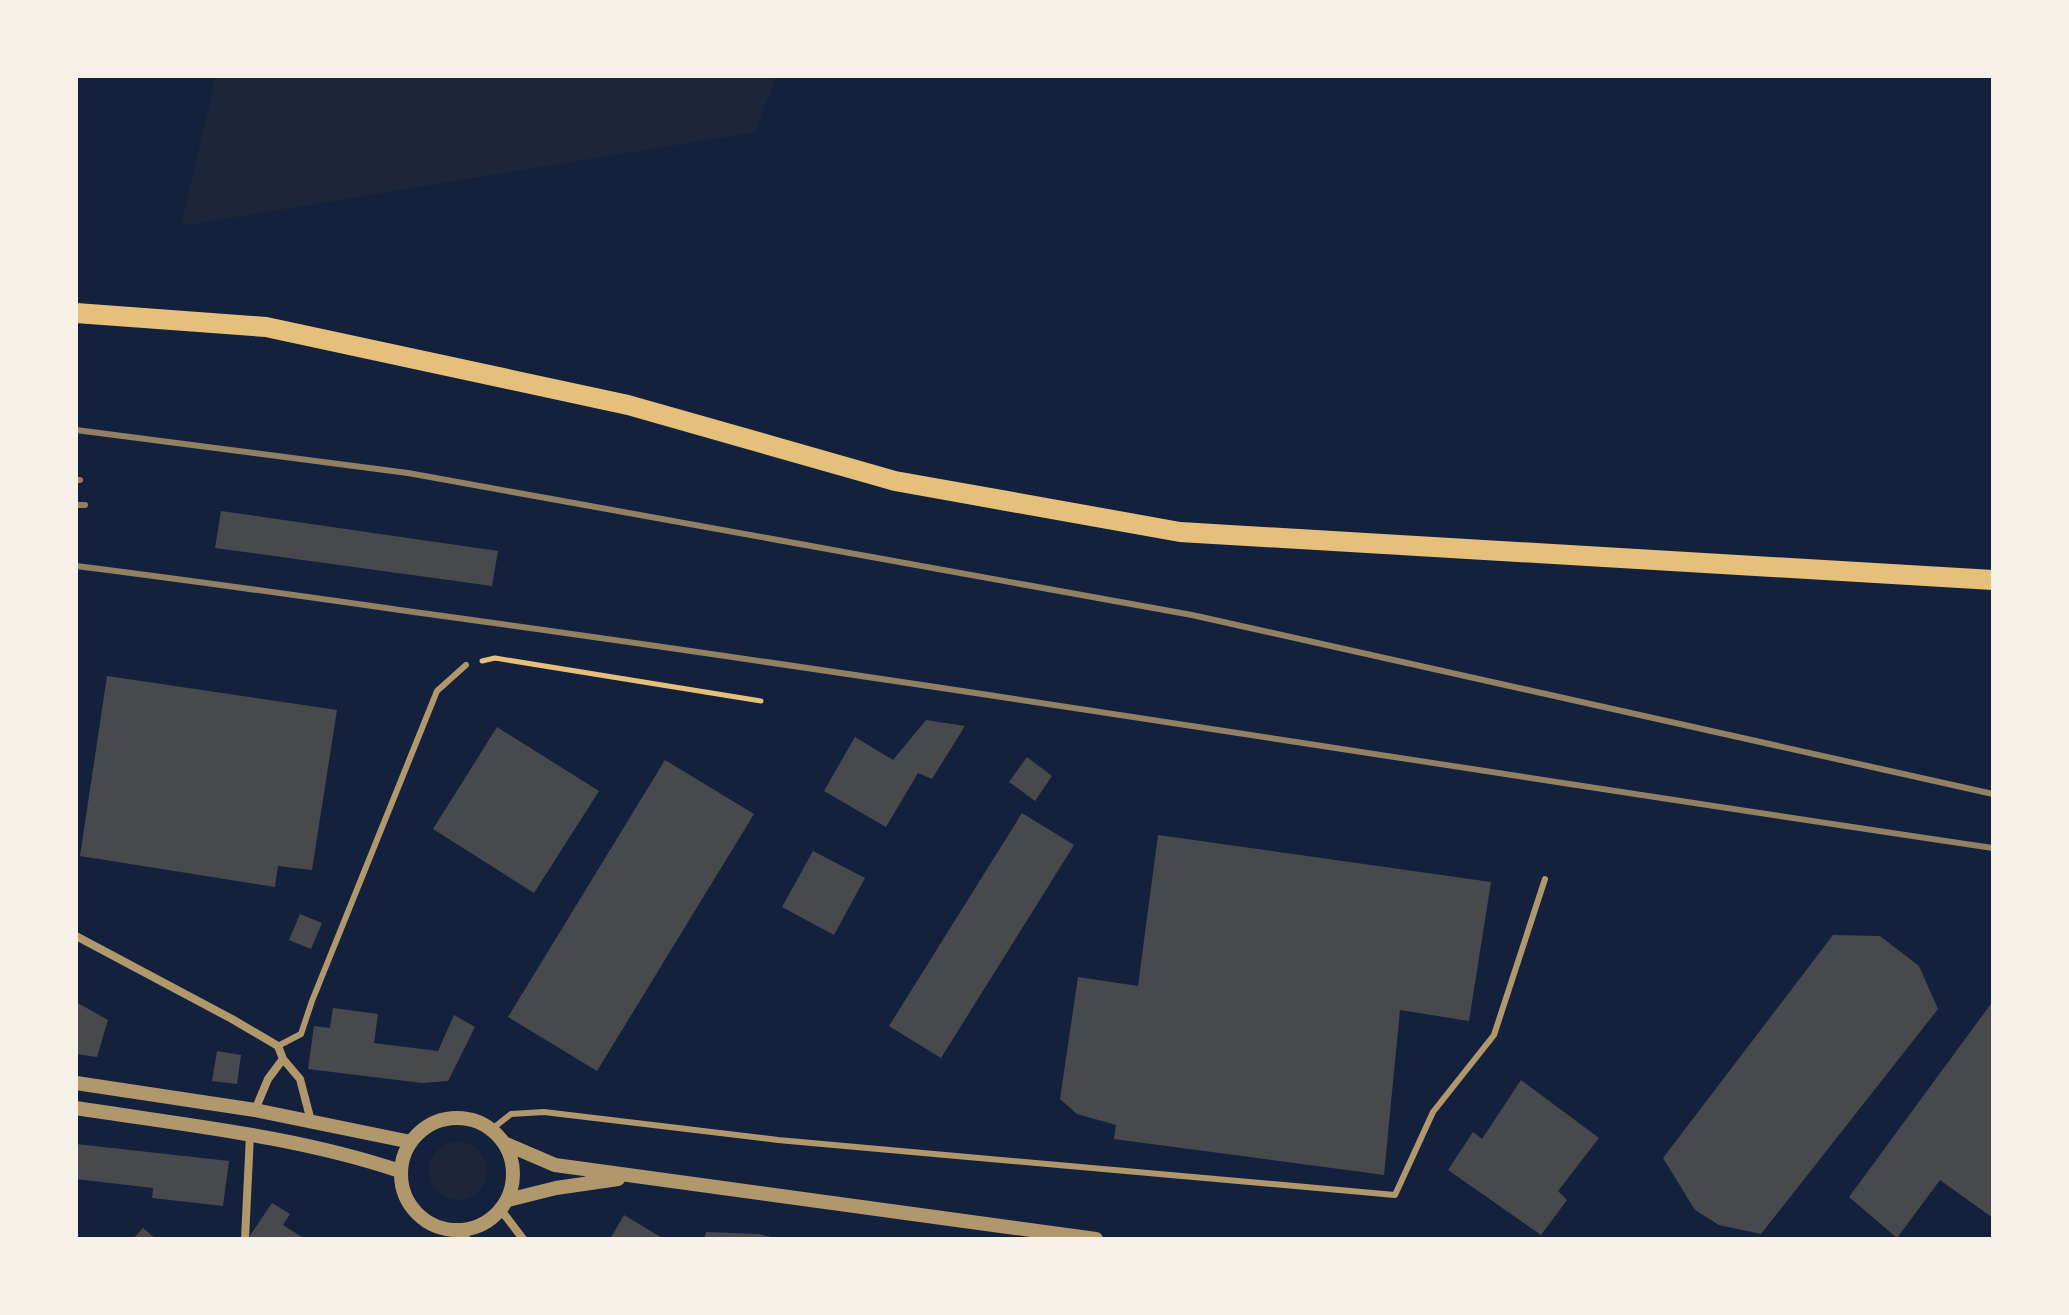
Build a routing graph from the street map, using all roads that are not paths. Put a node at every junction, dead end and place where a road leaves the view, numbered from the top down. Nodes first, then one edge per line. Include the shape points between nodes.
1 (76, 313) edge
2 (1993, 580) edge
3 (466, 665) road end
4 (1545, 879) dead end
5 (76, 936) edge
6 (278, 1046) junction
7 (283, 1059) junction
8 (76, 1083) edge
9 (76, 1108) edge
10 (255, 1110) junction
11 (311, 1121) junction
12 (492, 1129) junction
13 (250, 1135) junction
14 (411, 1142) junction
15 (506, 1144) junction
16 (400, 1171) junction
17 (634, 1176) junction
18 (505, 1205) junction
19 (461, 1235) edge
20 (245, 1239) edge
21 (523, 1239) edge
22 (1096, 1239) edge

1 - 2 main road via 266,327 628,405 895,481 1180,532
3 - 6 lane via 437,691 301,1034
4 - 12 lane via 1494,1035 1433,1112 1395,1195 778,1140 544,1112 511,1114
5 - 6 street
6 - 7 street
7 - 10 street
7 - 11 street via 300,1079
8 - 10 street
9 - 13 street
10 - 11 street
11 - 14 street
12 - 14 street via 457,1117 440,1120
12 - 15 street
13 - 16 street
13 - 20 street
14 - 16 street
15 - 17 street via 555,1165
15 - 18 street via 514,1164
16 - 19 street via 412,1208 433,1226
17 - 18 street via 556,1188
17 - 22 street
18 - 19 street via 487,1223
18 - 21 street

